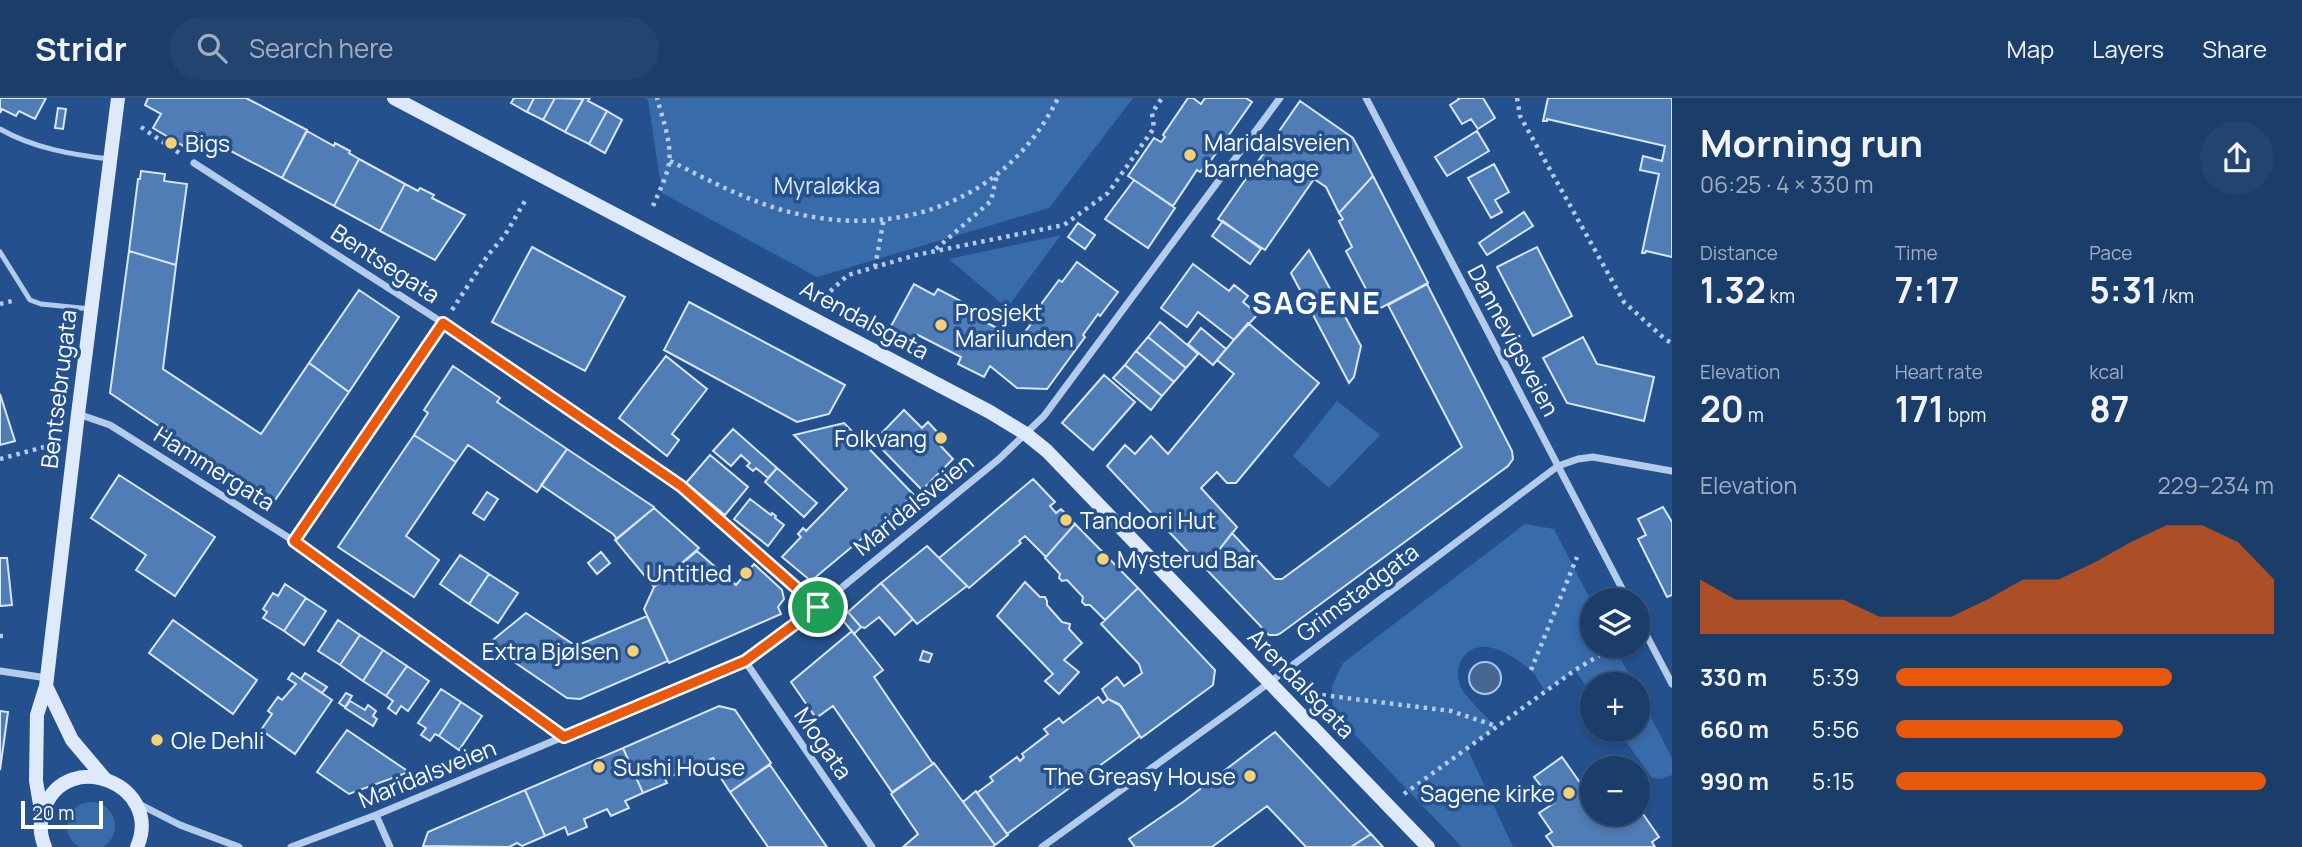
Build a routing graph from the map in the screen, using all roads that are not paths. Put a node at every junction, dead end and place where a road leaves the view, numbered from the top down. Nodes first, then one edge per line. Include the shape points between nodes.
1 (118, 98) edge
2 (394, 98) edge
3 (1280, 98) edge
4 (1366, 98) edge
5 (0, 129) edge
6 (110, 159) junction
7 (194, 163) road end
8 (0, 251) edge
9 (91, 309) junction
10 (443, 323) junction
11 (78, 414) junction
12 (1026, 434) junction
13 (1558, 466) junction
14 (1672, 471) edge
15 (294, 541) junction
16 (1622, 588) edge
17 (818, 607) junction
18 (1650, 642) edge
19 (745, 661) junction
20 (0, 671) edge
21 (1270, 681) junction
22 (46, 682) junction
23 (1672, 684) edge
24 (564, 737) junction
25 (105, 779) junction
26 (135, 802) junction
27 (376, 815) junction
28 (42, 816) junction
29 (43, 846) edge
30 (137, 847) edge
31 (239, 847) edge
32 (291, 847) edge
33 (390, 847) edge
34 (872, 847) edge
35 (1042, 847) edge
36 (1428, 847) edge

1 - 6 street, Bentsebrugata
2 - 12 street, Arendalsgata
3 - 12 street, Maridalsveien via 1044,416
4 - 13 street, Dannevigsveien
5 - 6 lane via 59,151
6 - 9 street, Bentsebrugata
7 - 10 street, Bentsegata
8 - 9 lane via 30,300
9 - 11 street, Bentsebrugata
10 - 15 street
10 - 17 street, Bentsegata via 681,486
11 - 15 street, Hammergata via 110,425
11 - 22 street, Bentsebrugata
12 - 17 street, Maridalsveien
12 - 21 street, Arendalsgata
13 - 14 street via 1593,457
13 - 16 street, Dannevigsveien
13 - 21 street, Grimstadgata
15 - 24 street, Hammergata
17 - 19 street, Maridalsveien
18 - 23 street
19 - 24 street, Maridalsveien
19 - 34 street, Mogata
20 - 22 street
21 - 35 street, Grimstadgata
21 - 36 street, Arendalsgata
22 - 25 street via 72,740
22 - 28 street, Bentsebrugata via 37,715 36,781
24 - 27 street, Maridalsveien
25 - 26 street
25 - 28 street via 70,781 52,795
26 - 30 street via 141,829
26 - 31 street
27 - 32 street, Maridalsveien
27 - 33 street
28 - 29 street, Bentsebrugata

